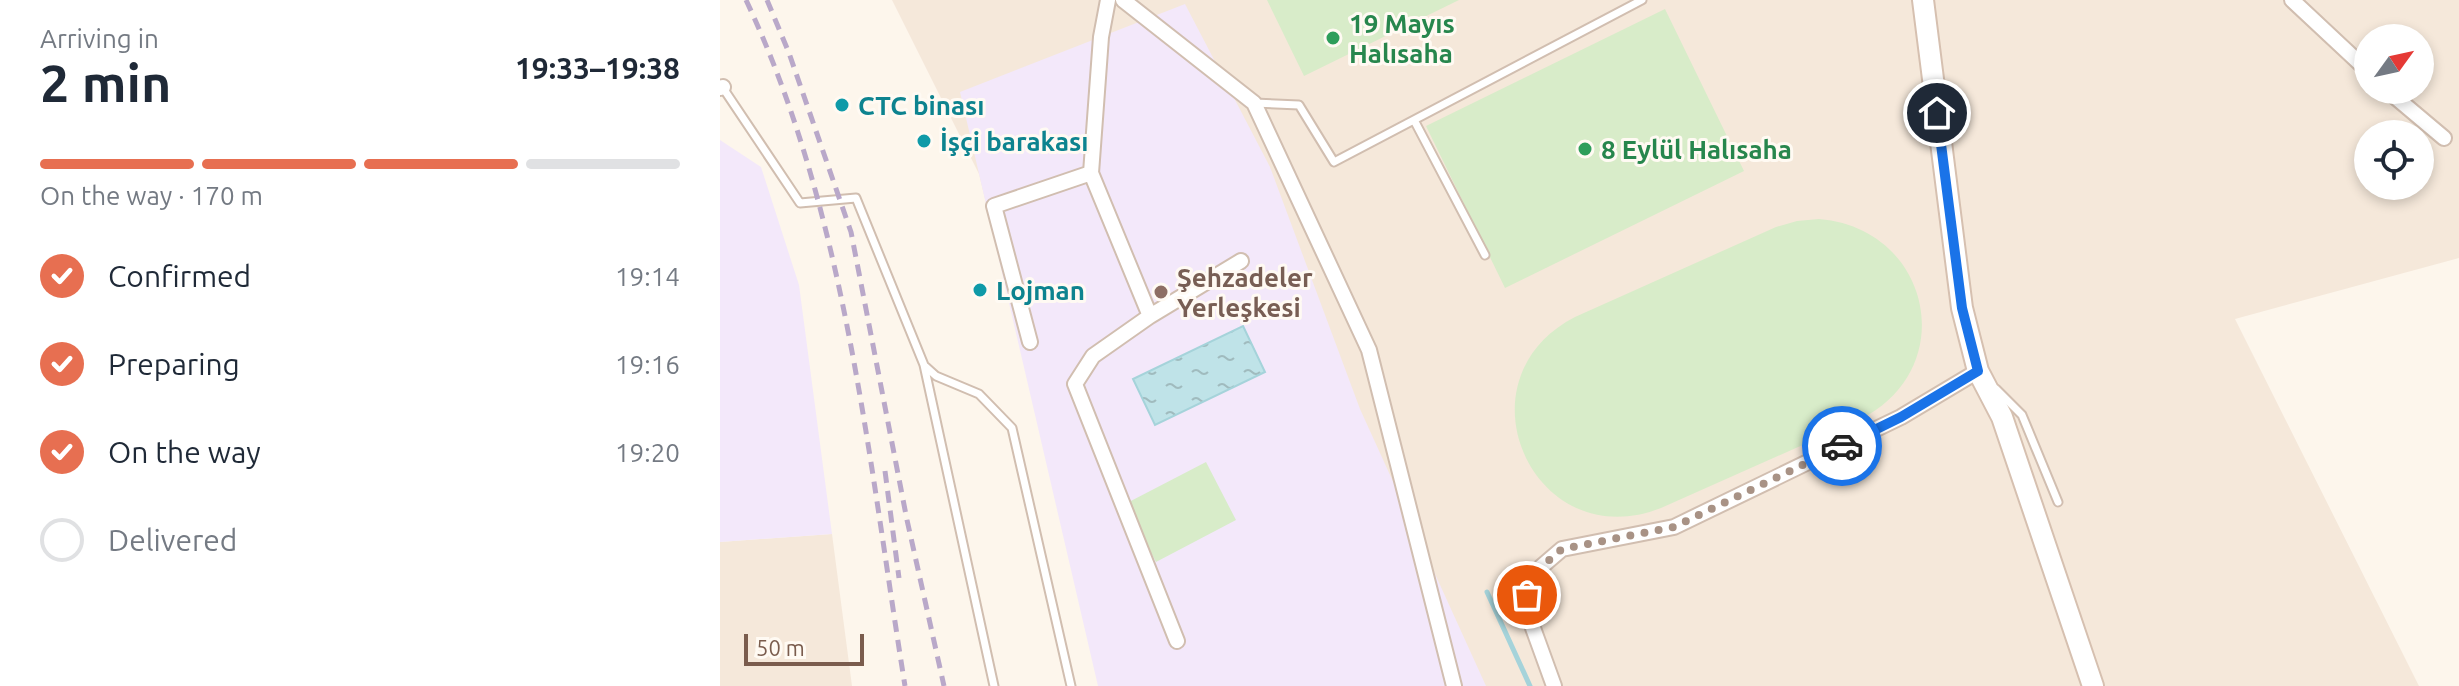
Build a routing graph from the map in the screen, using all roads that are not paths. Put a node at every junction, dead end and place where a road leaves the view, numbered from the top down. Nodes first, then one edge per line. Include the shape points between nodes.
1 (1108, 0) edge
2 (1123, 0) edge
3 (1642, 0) edge
4 (1923, 0) edge
5 (2292, 0) edge
6 (2354, 58) edge
7 (721, 86) edge
8 (1254, 103) junction
9 (2404, 104) edge
10 (1414, 120) junction
11 (2444, 138) dead end
12 (1091, 173) junction
13 (1485, 255) dead end
14 (1241, 261) dead end
15 (1150, 316) junction
16 (1030, 342) dead end
17 (924, 365) junction
18 (1978, 371) junction
19 (2058, 502) dead end
20 (1177, 641) dead end
21 (994, 686) edge
22 (1071, 686) edge
23 (1454, 686) edge
24 (1554, 686) edge
25 (2093, 686) edge

1 - 12 street
2 - 8 street
3 - 10 lane
4 - 18 street via 1962,308
5 - 6 street
7 - 17 lane via 800,203 856,198
8 - 10 lane via 1299,105 1334,162
8 - 23 street via 1369,350
9 - 11 street
10 - 13 lane
12 - 15 street
12 - 16 street via 994,206
14 - 15 street
15 - 20 street via 1093,356 1075,384
17 - 21 lane
17 - 22 lane via 936,376 979,394 1012,428
18 - 19 lane via 2022,415
18 - 24 street via 1901,417 1674,527 1562,549 1534,573 1527,595
18 - 25 street via 2002,417

